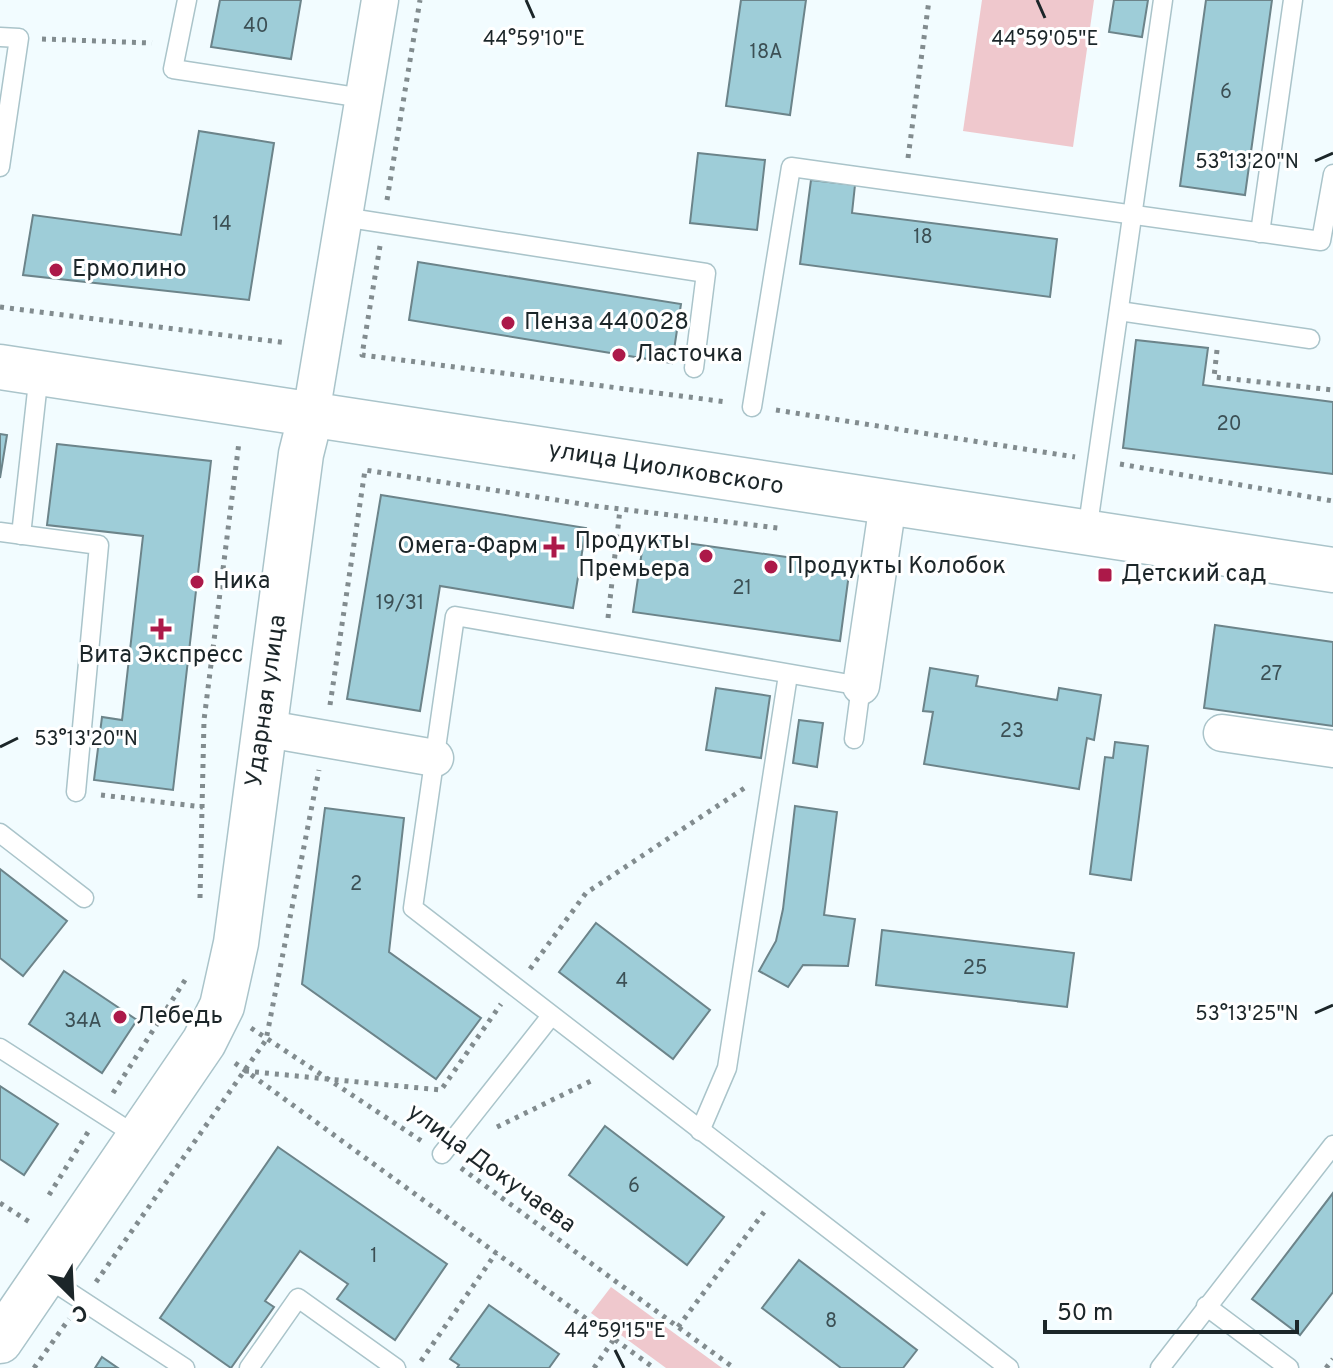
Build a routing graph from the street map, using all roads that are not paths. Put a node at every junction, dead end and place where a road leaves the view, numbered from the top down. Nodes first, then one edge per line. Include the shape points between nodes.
1 (187, 0) edge
2 (380, 0) edge
3 (1163, 0) edge
4 (1293, 0) edge
5 (9, 37) edge
6 (363, 98) junction
7 (0, 167) edge
8 (1333, 174) edge
9 (343, 217) junction
10 (1133, 217) junction
11 (1260, 233) junction
12 (1119, 311) junction
13 (1310, 339) dead end
14 (694, 368) dead end
15 (19, 370) edge
16 (752, 407) road end
17 (311, 414) junction
18 (888, 503) junction
19 (0, 532) edge
20 (1087, 533) junction
21 (21, 535) junction
22 (1333, 570) edge
23 (788, 675) junction
24 (861, 686) junction
25 (262, 728) junction
26 (1222, 733) dead end
27 (854, 739) dead end
28 (1333, 749) edge
29 (435, 758) junction
30 (76, 792) road end
31 (0, 833) edge
32 (84, 898) dead end
33 (551, 1016) junction
34 (0, 1048) edge
35 (700, 1131) junction
36 (140, 1138) junction
37 (1333, 1145) edge
38 (442, 1154) road end
39 (46, 1277) junction
40 (1206, 1306) junction
41 (0, 1341) edge
42 (185, 1368) edge
43 (249, 1368) edge
44 (396, 1368) edge
45 (1009, 1368) edge
46 (1160, 1368) edge
47 (1289, 1368) edge

1 - 6 lane via 173,69
2 - 6 street, Ударная улица
3 - 10 lane
4 - 11 lane
5 - 7 lane
6 - 9 street, Ударная улица
8 - 11 lane via 1321,241
9 - 14 lane via 706,273
9 - 17 street, Ударная улица
10 - 11 lane
10 - 12 lane
10 - 16 lane via 791,167
12 - 13 lane
12 - 20 lane
15 - 17 main road, улица Циолковского
15 - 21 lane
17 - 18 main road, улица Циолковского
17 - 25 main road, Ударная улица
18 - 20 main road, улица Циолковского
18 - 24 street
19 - 21 lane
20 - 22 main road, улица Циолковского
21 - 30 lane via 99,545
23 - 24 lane
23 - 29 lane via 455,616
23 - 35 lane via 727,1068
24 - 27 lane
25 - 29 street
25 - 36 main road, Ударная улица via 236,943 213,1024
26 - 28 street
29 - 33 lane via 413,908
31 - 32 lane
33 - 35 lane
33 - 38 lane
34 - 36 lane
35 - 45 lane
36 - 39 main road, Ударная улица
37 - 40 lane
39 - 41 main road, Ударная улица
39 - 42 lane
40 - 46 lane
40 - 47 lane
43 - 44 lane via 298,1298

